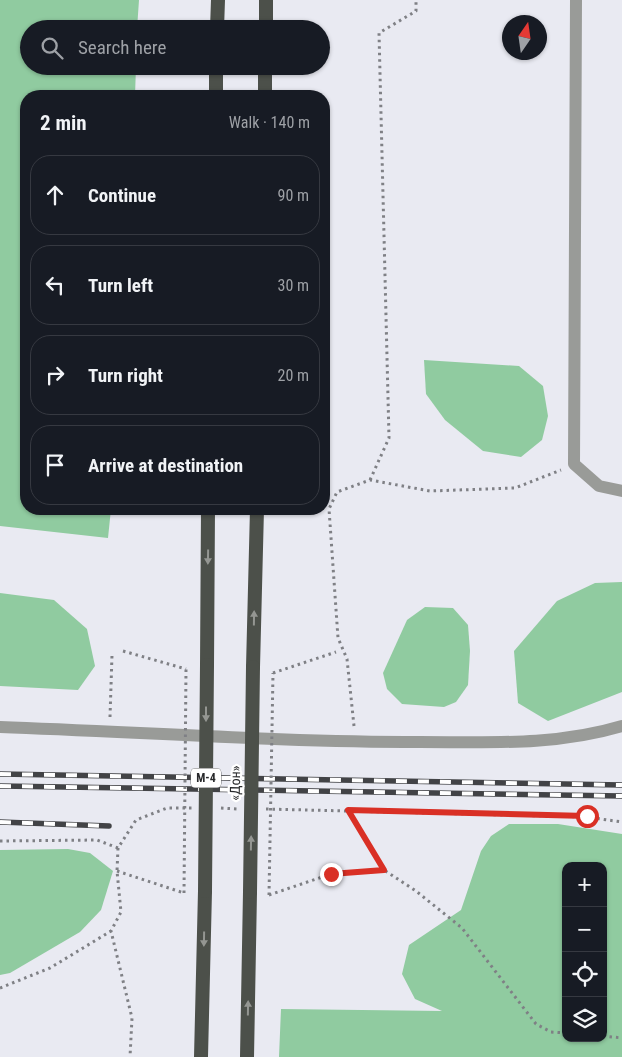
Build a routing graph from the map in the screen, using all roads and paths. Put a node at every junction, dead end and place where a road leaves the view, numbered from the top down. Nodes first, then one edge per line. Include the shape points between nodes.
1 (218, 0) edge
2 (266, 0) edge
3 (416, 0) edge
4 (576, 0) edge
5 (217, 20) edge
6 (266, 20) edge
7 (216, 75) edge
8 (265, 75) edge
9 (216, 90) edge
10 (265, 90) edge
11 (574, 464) junction
12 (370, 480) junction
13 (622, 491) edge
14 (330, 507) edge
15 (208, 515) edge
16 (257, 515) edge
17 (329, 515) edge
18 (123, 651) dead end
19 (336, 652) dead end
20 (112, 655) dead end
21 (100, 718) dead end
22 (119, 718) dead end
23 (178, 720) dead end
24 (188, 721) dead end
25 (109, 724) junction
26 (266, 724) dead end
27 (276, 724) dead end
28 (344, 726) dead end
29 (622, 726) edge
30 (0, 727) edge
31 (354, 727) junction
32 (364, 727) dead end
33 (355, 742) junction
34 (197, 808) dead end
35 (217, 808) dead end
36 (247, 809) dead end
37 (257, 809) dead end
38 (348, 810) junction
39 (622, 822) edge
40 (0, 841) edge
41 (118, 848) junction
42 (117, 870) junction
43 (384, 870) junction
44 (111, 931) junction
45 (0, 988) edge
46 (562, 1033) edge
47 (607, 1036) edge
48 (622, 1038) edge
49 (130, 1057) edge
50 (202, 1057) edge
51 (247, 1057) edge

1 - 5 highway
2 - 6 highway
3 - 12 path via 416,11 379,34 388,438
4 - 11 street
7 - 9 highway
8 - 10 highway
11 - 12 path via 515,488 430,491
11 - 13 street via 599,486
12 - 14 path via 337,492
15 -> 50 highway, М-4, bridge
51 -> 16 highway, «Дон», bridge
17 - 31 path via 338,638 347,659
18 - 42 path, bridge via 186,669 184,893
19 - 43 path, bridge via 273,673 269,895 331,874
20 - 25 path
21 - 25 path
22 - 25 path
23 - 24 path
25 - 30 street
25 - 33 street
26 - 27 path
28 - 31 path
29 - 33 street via 591,735 541,742
31 - 32 path
31 - 33 path
34 - 41 path via 167,808 136,820
35 - 36 path
37 - 38 path
38 - 39 path via 587,816
38 - 43 path
40 - 41 path via 97,840
41 - 42 path
42 - 44 path via 122,912
43 - 46 path via 462,928 536,1024 551,1032
44 - 45 path via 50,968
44 - 49 path via 132,1018
47 - 48 path

